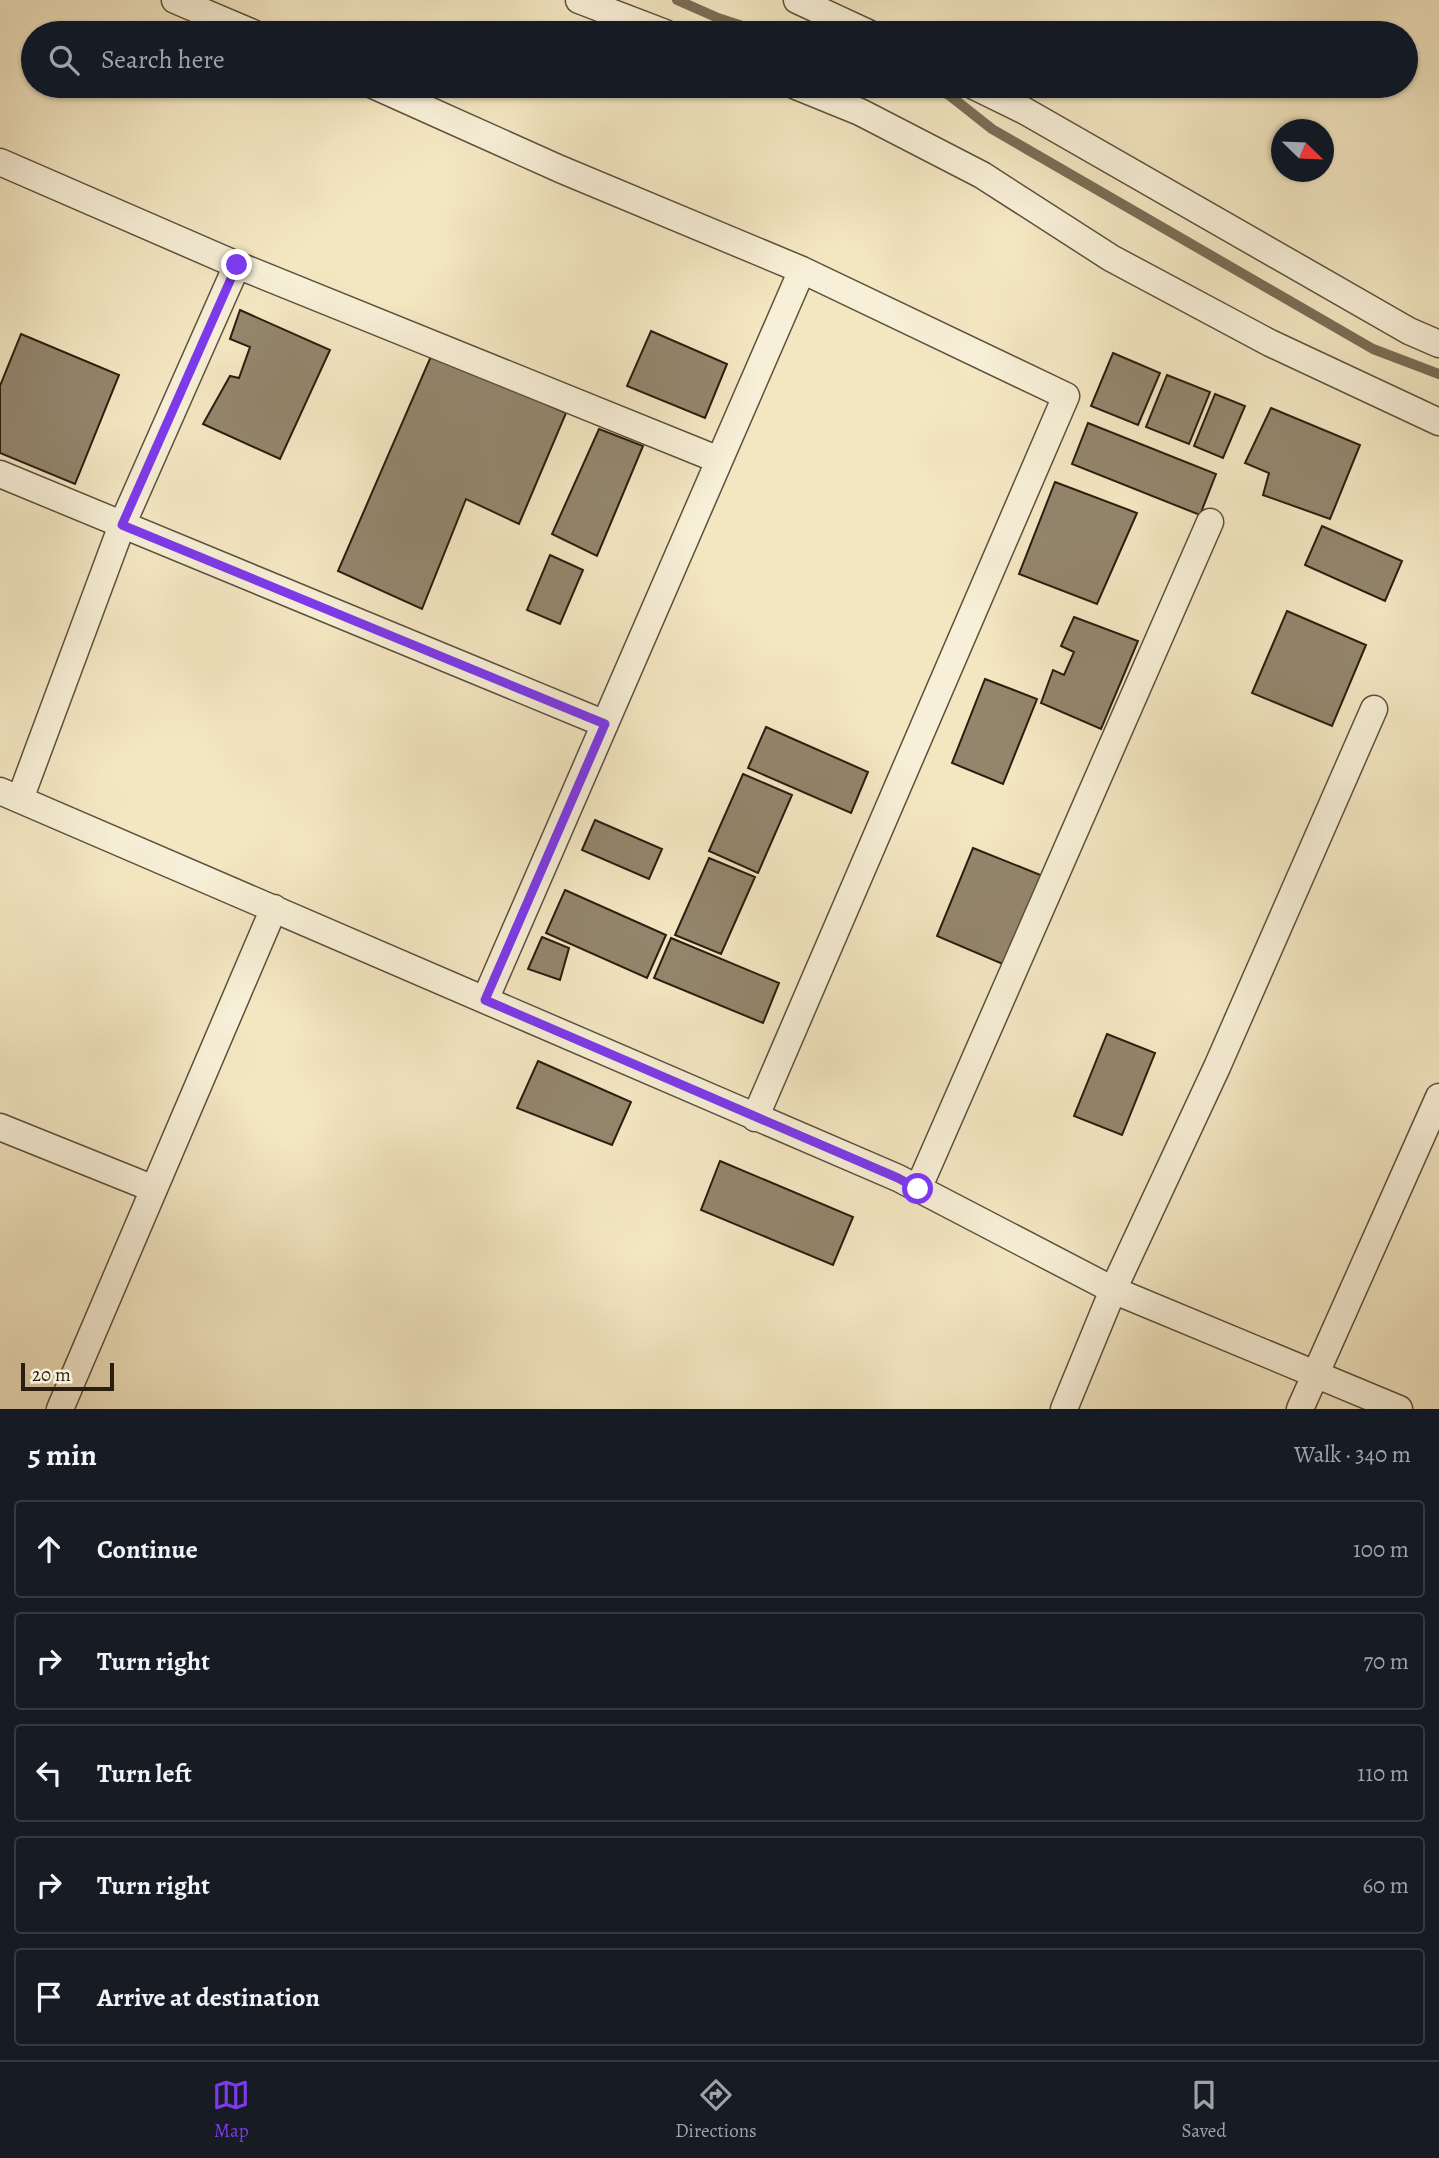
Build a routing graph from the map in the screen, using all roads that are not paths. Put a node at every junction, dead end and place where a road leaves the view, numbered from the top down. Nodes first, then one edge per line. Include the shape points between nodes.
1 (175, 0) edge
2 (579, 0) edge
3 (797, 0) edge
4 (225, 21) edge
5 (634, 21) edge
6 (842, 21) edge
7 (402, 98) edge
8 (826, 98) edge
9 (998, 98) edge
10 (0, 162) edge
11 (237, 265) junction
12 (802, 270) junction
13 (1439, 344) edge
14 (1439, 422) edge
15 (719, 460) junction
16 (0, 474) edge
17 (1210, 522) dead end
18 (122, 525) junction
19 (1374, 709) dead end
20 (605, 724) junction
21 (10, 795) edge
22 (274, 908) junction
23 (485, 1000) junction
24 (1439, 1097) edge
25 (755, 1118) junction
26 (0, 1127) edge
27 (154, 1189) junction
28 (918, 1189) junction
29 (1113, 1290) junction
30 (1315, 1376) junction
31 (60, 1409) edge
32 (1064, 1409) edge
33 (1300, 1409) edge
34 (1399, 1409) edge

1 - 4 street
2 - 5 street
3 - 6 street
7 - 12 street
8 - 14 street via 982,175 1111,258 1270,343
9 - 13 street
10 - 11 street
11 - 15 street
11 - 18 street
12 - 15 street
12 - 25 street via 1066,396
15 - 20 street
16 - 18 street
17 - 28 street
18 - 20 street
18 - 21 street
19 - 29 street
20 - 23 street
21 - 22 street
22 - 23 street
22 - 27 street
23 - 25 street
24 - 30 street
25 - 28 street
26 - 27 street
27 - 31 street
28 - 29 street
29 - 30 street
29 - 32 street
30 - 33 street
30 - 34 street

